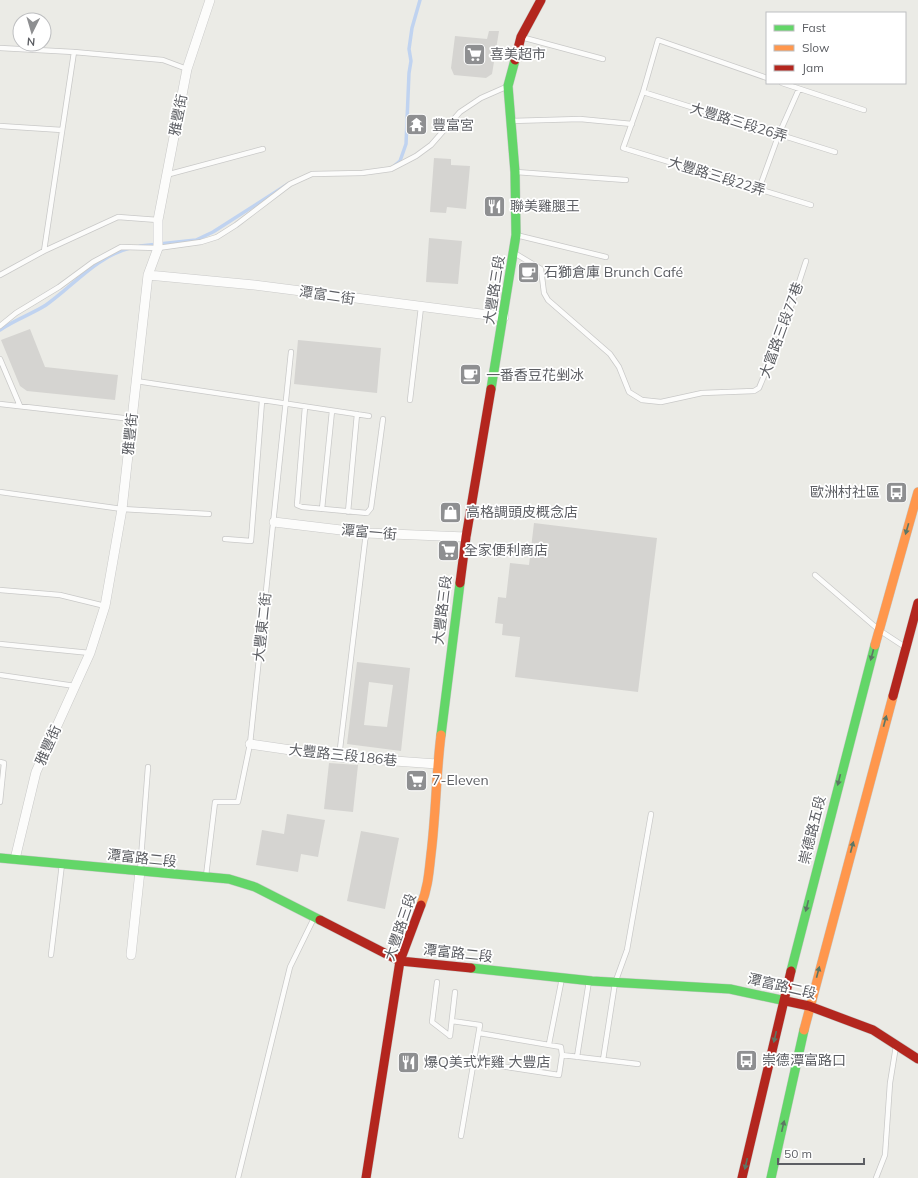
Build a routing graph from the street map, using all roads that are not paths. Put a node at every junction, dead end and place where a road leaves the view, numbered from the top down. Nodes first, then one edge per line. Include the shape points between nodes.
1 (210, 0) edge
2 (541, 0) edge
3 (521, 37) junction
4 (0, 48) edge
5 (74, 52) junction
6 (603, 59) dead end
7 (187, 69) junction
8 (766, 78) edge
9 (785, 84) edge
10 (508, 86) junction
11 (798, 89) junction
12 (644, 92) junction
13 (864, 110) dead end
14 (510, 121) junction
15 (632, 124) junction
16 (0, 126) edge
17 (62, 130) junction
18 (779, 134) junction
19 (263, 149) dead end
20 (836, 152) dead end
21 (515, 172) junction
22 (166, 175) junction
23 (626, 180) dead end
24 (760, 189) junction
25 (811, 205) dead end
26 (158, 220) junction
27 (516, 235) junction
28 (158, 248) junction
29 (44, 250) junction
30 (514, 253) junction
31 (606, 257) dead end
32 (806, 261) dead end
33 (0, 275) edge
34 (148, 275) junction
35 (421, 307) junction
36 (504, 317) junction
37 (0, 326) edge
38 (291, 352) dead end
39 (0, 359) edge
40 (136, 381) junction
41 (410, 400) dead end
42 (262, 401) junction
43 (0, 404) edge
44 (285, 405) junction
45 (20, 406) junction
46 (305, 407) junction
47 (332, 411) junction
48 (357, 414) junction
49 (369, 416) dead end
50 (132, 419) junction
51 (383, 419) dead end
52 (0, 492) edge
53 (918, 492) edge
54 (122, 509) junction
55 (322, 509) junction
56 (348, 512) junction
57 (209, 514) dead end
58 (274, 522) junction
59 (366, 533) junction
60 (466, 537) junction
61 (225, 539) dead end
62 (814, 575) dead end
63 (0, 590) edge
64 (918, 603) edge
65 (106, 606) junction
66 (879, 630) junction
67 (0, 644) edge
68 (905, 647) junction
69 (90, 653) junction
70 (0, 675) edge
71 (75, 686) junction
72 (250, 744) junction
73 (339, 757) junction
74 (0, 762) edge
75 (437, 764) junction
76 (148, 767) dead end
77 (0, 802) edge
78 (651, 814) dead end
79 (0, 858) edge
80 (16, 859) junction
81 (62, 864) junction
82 (140, 872) junction
83 (205, 878) junction
84 (314, 918) junction
85 (51, 955) dead end
86 (130, 955) dead end
87 (400, 961) junction
88 (562, 978) junction
89 (589, 981) junction
90 (437, 982) dead end
91 (615, 983) junction
92 (455, 992) dead end
93 (783, 999) junction
94 (809, 1006) junction
95 (452, 1021) junction
96 (479, 1033) junction
97 (549, 1044) junction
98 (897, 1044) junction
99 (562, 1055) junction
100 (577, 1057) junction
101 (918, 1059) edge
102 (603, 1060) junction
103 (474, 1062) junction
104 (638, 1064) dead end
105 (461, 1136) dead end
106 (238, 1178) edge
107 (366, 1178) edge
108 (742, 1178) edge
109 (771, 1178) edge
110 (876, 1178) edge

1 - 7 street, 雅豐街
2 - 3 street, 大豐路三段
3 - 6 lane
3 - 10 street, 大豐路三段
4 - 5 lane
5 - 7 lane via 163,60
5 - 17 lane
7 - 22 street, 雅豐街
8 - 12 lane via 658,40
9 - 11 lane
10 - 14 street, 大豐路三段
10 - 28 lane via 481,98 460,112 431,145 391,169 362,173 312,174 290,184 236,225 217,236 202,242
11 - 13 lane
11 - 18 lane
12 - 15 lane
12 - 18 lane, 大豐路三段26弄
14 - 15 lane via 580,119
14 - 21 street, 大豐路三段
15 - 24 lane, 大豐路三段22弄 via 623,148
16 - 17 lane
17 - 29 lane
18 - 20 lane, 大豐路三段26弄
18 - 24 lane
19 - 22 lane
21 - 23 lane
21 - 27 street, 大豐路三段
22 - 26 street, 雅豐街
24 - 25 lane, 大豐路三段22弄
26 - 28 street, 雅豐街
26 - 29 lane via 118,217
27 - 30 street, 大豐路三段
27 - 31 lane
28 - 34 street, 雅豐街
28 - 37 lane via 121,247 16,312
29 - 33 lane
30 - 32 lane, 大富路三段77巷 via 530,260 541,269 544,293 548,300 610,354 619,367 629,392 642,400 661,402 702,393 754,391 759,388 785,325
30 - 36 street, 大豐路三段
34 - 35 street, 潭富二街 via 254,285
34 - 40 street, 雅豐街
35 - 36 street, 潭富二街
35 - 41 lane
36 - 60 street, 大豐路三段
38 - 44 lane, 大豐東二街
39 - 45 lane
40 - 42 lane
40 - 50 street, 雅豐街
42 - 44 lane
42 - 61 lane via 251,541
43 - 45 lane
44 - 46 lane
44 - 58 lane, 大豐東二街
45 - 50 lane
46 - 47 lane
46 - 55 lane via 297,505
47 - 48 lane
47 - 55 lane
48 - 49 lane
48 - 56 lane
50 - 54 street, 雅豐街
51 - 56 lane via 371,508 367,513
52 - 54 lane
53 -> 66 street, 崇德路五段
54 - 57 lane
54 - 65 street, 雅豐街
55 - 56 lane
58 - 59 street, 潭富一街
58 - 72 lane, 大豐東二街
59 - 60 street, 潭富一街
59 - 73 lane
60 - 75 street, 大豐路三段
62 - 66 lane
63 - 65 lane via 60,595
64 - 68 street
65 - 69 street, 雅豐街
66 - 68 lane
66 -> 93 street, 崇德路五段
67 - 69 lane
94 -> 68 street
69 - 71 street, 雅豐街
70 - 71 lane
71 - 80 street, 雅豐街 via 36,772
72 - 73 street, 大豐路三段186巷
72 - 83 lane, 大豐東二街 via 238,802 215,802
73 - 75 street, 大豐路三段186巷
74 - 77 lane via 4,763 4,770
75 - 87 street, 大豐路三段 via 435,823 427,890
76 - 82 lane
78 - 91 lane via 627,950
79 - 80 street, 潭富路二段
80 - 81 street, 潭富路二段
81 - 82 street, 潭富路二段
81 - 85 lane
82 - 83 street, 潭富路二段
82 - 86 street
83 - 84 street, 潭富路二段 via 229,879 255,887
84 - 87 street, 潭富路二段
84 - 106 lane via 290,967
87 - 88 street, 潭富路二段
87 - 107 street, 大豐路三段
88 - 89 street, 潭富路二段
88 - 97 lane
89 - 91 street, 潭富路二段
89 - 100 lane
90 - 95 lane via 432,1022 450,1036
91 - 93 street, 潭富路二段 via 730,989
91 - 102 lane
92 - 95 lane
93 - 94 street, 潭富路二段
93 -> 108 street, 崇德路五段
94 - 98 street, 潭富路二段 via 873,1030
109 -> 94 street
95 - 96 lane via 480,1025
96 - 97 lane
96 - 103 lane
97 - 99 lane via 561,1047
98 - 101 street, 潭富路二段
98 - 110 lane via 890,1082 885,1155
99 - 100 lane
99 - 103 lane via 558,1076
100 - 102 lane
102 - 104 lane
103 - 105 lane

